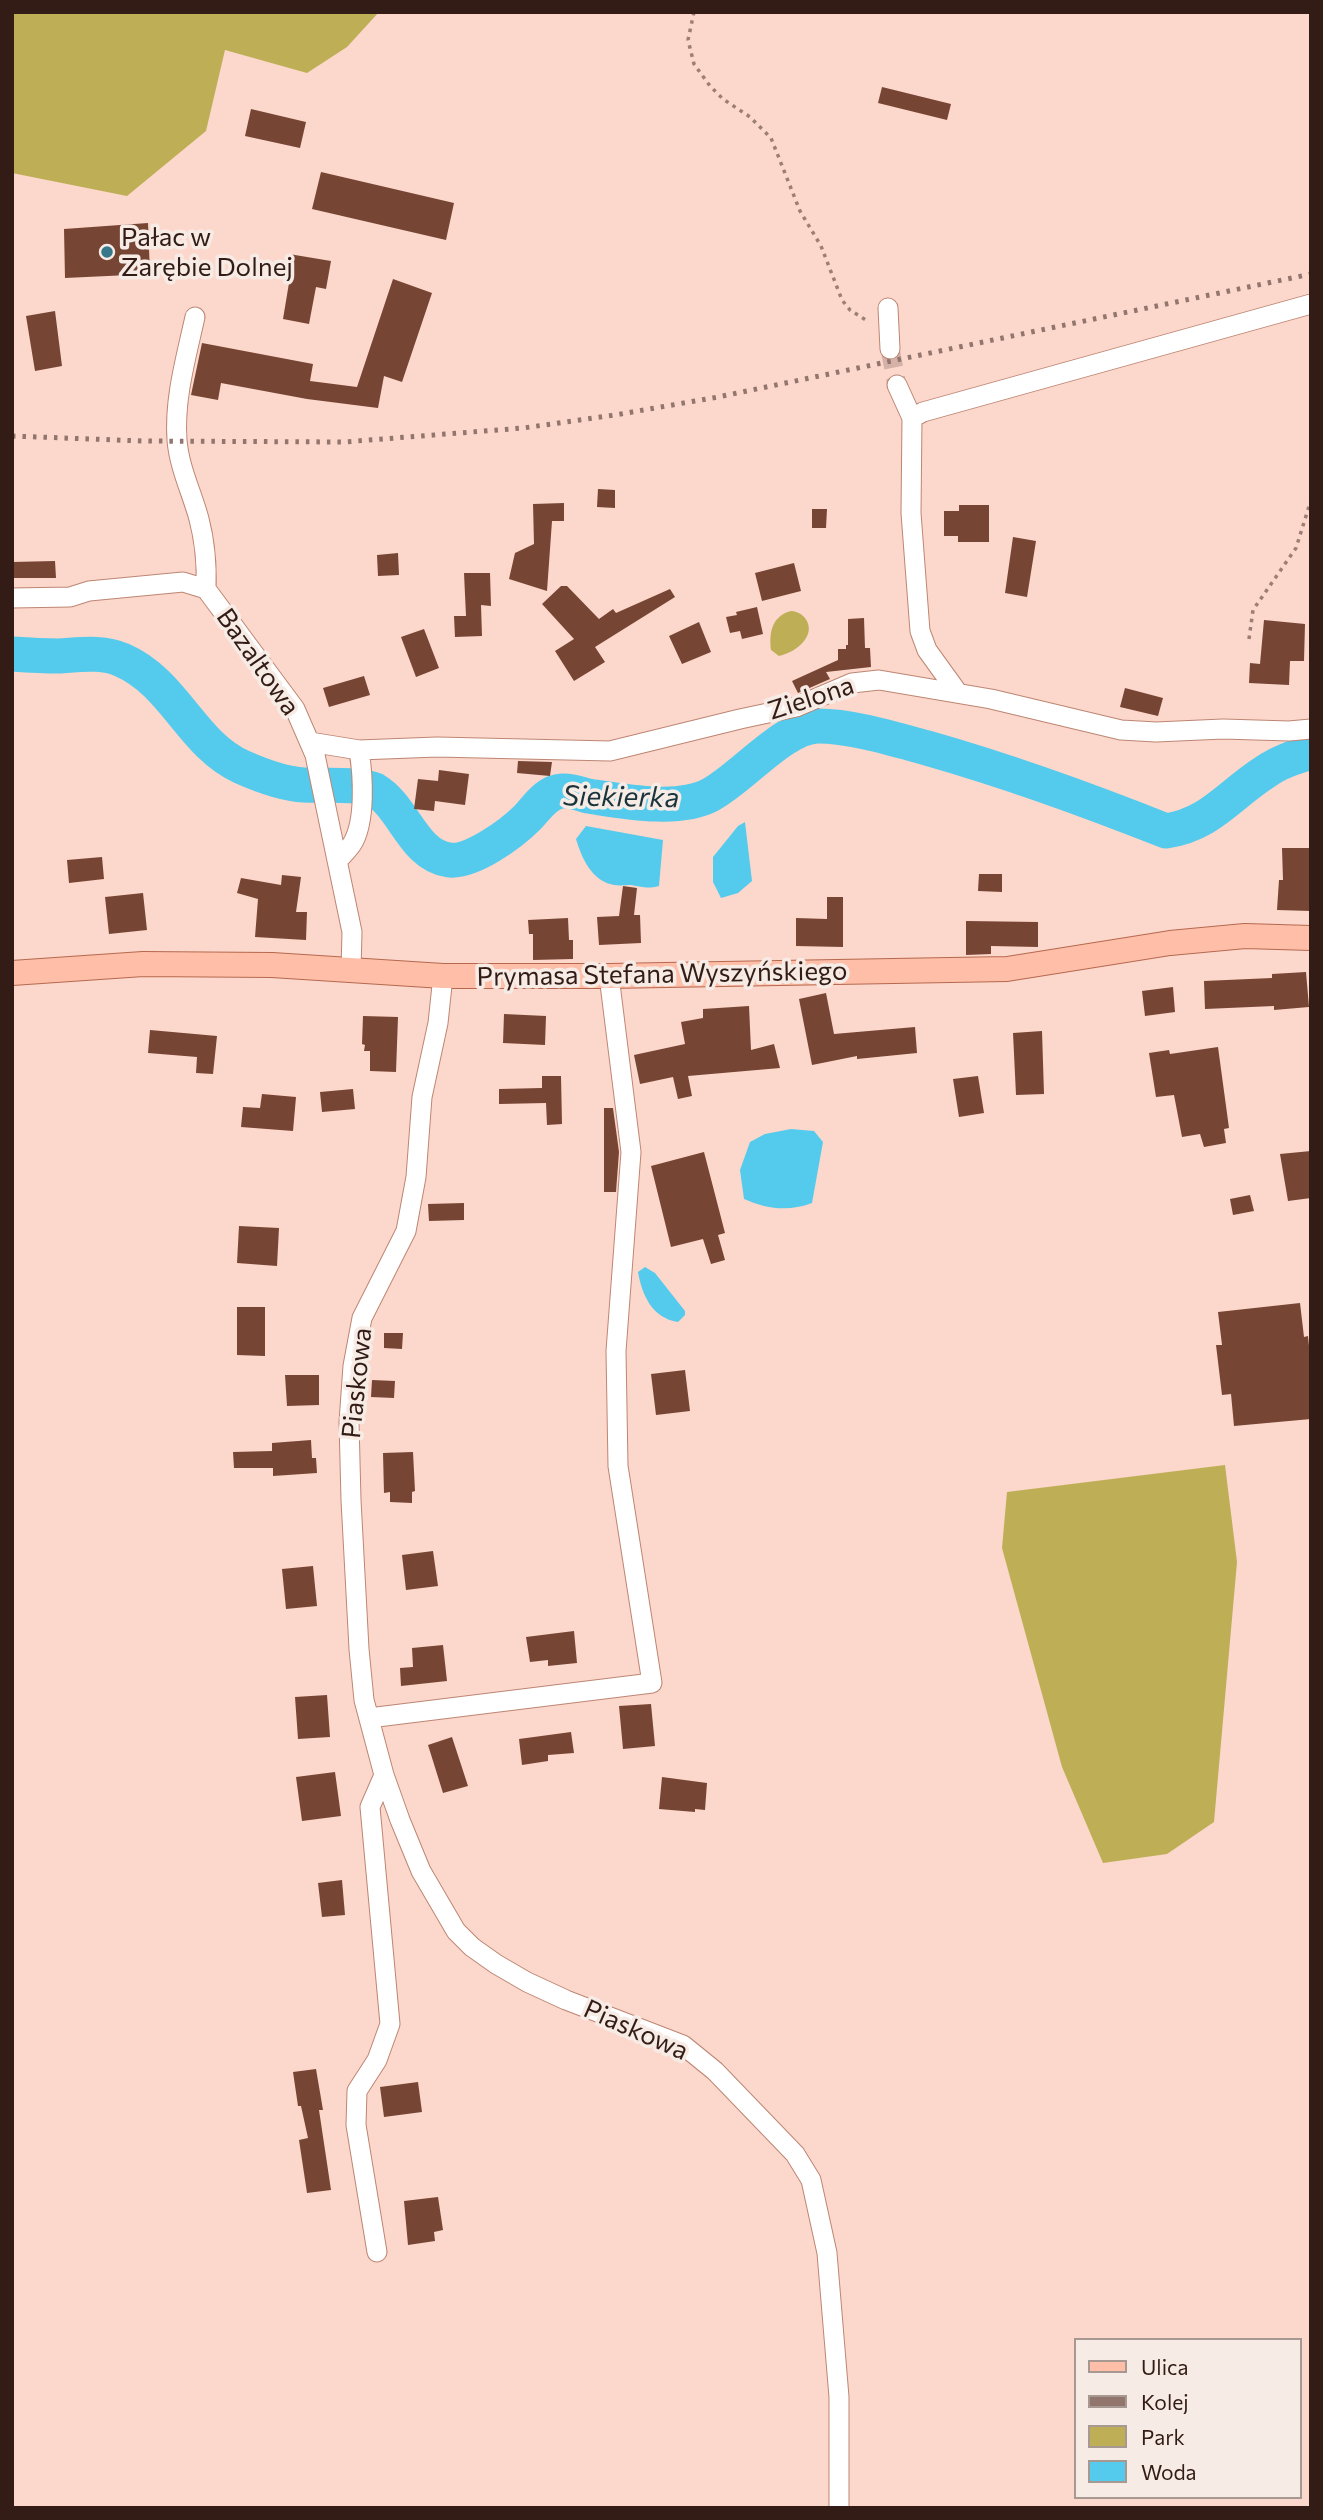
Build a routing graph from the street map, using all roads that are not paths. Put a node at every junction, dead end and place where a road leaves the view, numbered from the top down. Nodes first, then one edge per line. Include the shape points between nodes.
1 (1311, 304) edge
2 (888, 308) dead end
3 (195, 317) dead end
4 (889, 344) tunnel mouth
5 (897, 385) tunnel mouth
6 (912, 418) junction
7 (206, 589) junction
8 (12, 598) edge
9 (958, 692) junction
10 (1311, 729) edge
11 (312, 748) junction
12 (359, 750) junction
13 (337, 861) junction
14 (1311, 937) edge
15 (351, 970) junction
16 (12, 973) edge
17 (443, 976) junction
18 (609, 976) junction
19 (369, 1718) junction
20 (384, 1775) junction
21 (377, 2252) dead end
22 (839, 2508) edge

1 - 6 street
2 - 4 street
3 - 7 street via 180,389 177,442 199,520
5 - 6 street
6 - 9 street via 911,513 920,631 927,650
7 - 8 street, Bazaltowa via 183,582 70,597
7 - 11 street, Bazaltowa via 295,709
9 - 10 street, Zielona via 1121,730
9 - 12 street, Zielona via 864,680 796,707 610,751
11 - 12 street, Zielona
11 - 13 street, Bazaltowa
12 - 13 street via 363,774 357,834
13 - 15 street, Bazaltowa via 352,932
14 - 18 main road, Prymasa Stefana Wyszyńskiego via 1245,936 1170,943 1007,969
15 - 16 main road, Prymasa Stefana Wyszyńskiego via 143,964
15 - 17 main road, Prymasa Stefana Wyszyńskiego
17 - 18 main road, Prymasa Stefana Wyszyńskiego
17 - 19 street, Piaskowa via 406,1231 362,1318 353,1366 349,1422 353,1567
18 - 19 street via 631,1152 616,1351 618,1466 652,1683
19 - 20 street, Piaskowa
20 - 21 street via 370,1807 390,2024 377,2060 357,2091 356,2125
20 - 22 street, Piaskowa via 421,1871 456,1931 472,1947 527,1982 683,2045 715,2071 795,2154 811,2180 827,2253 841,2446

